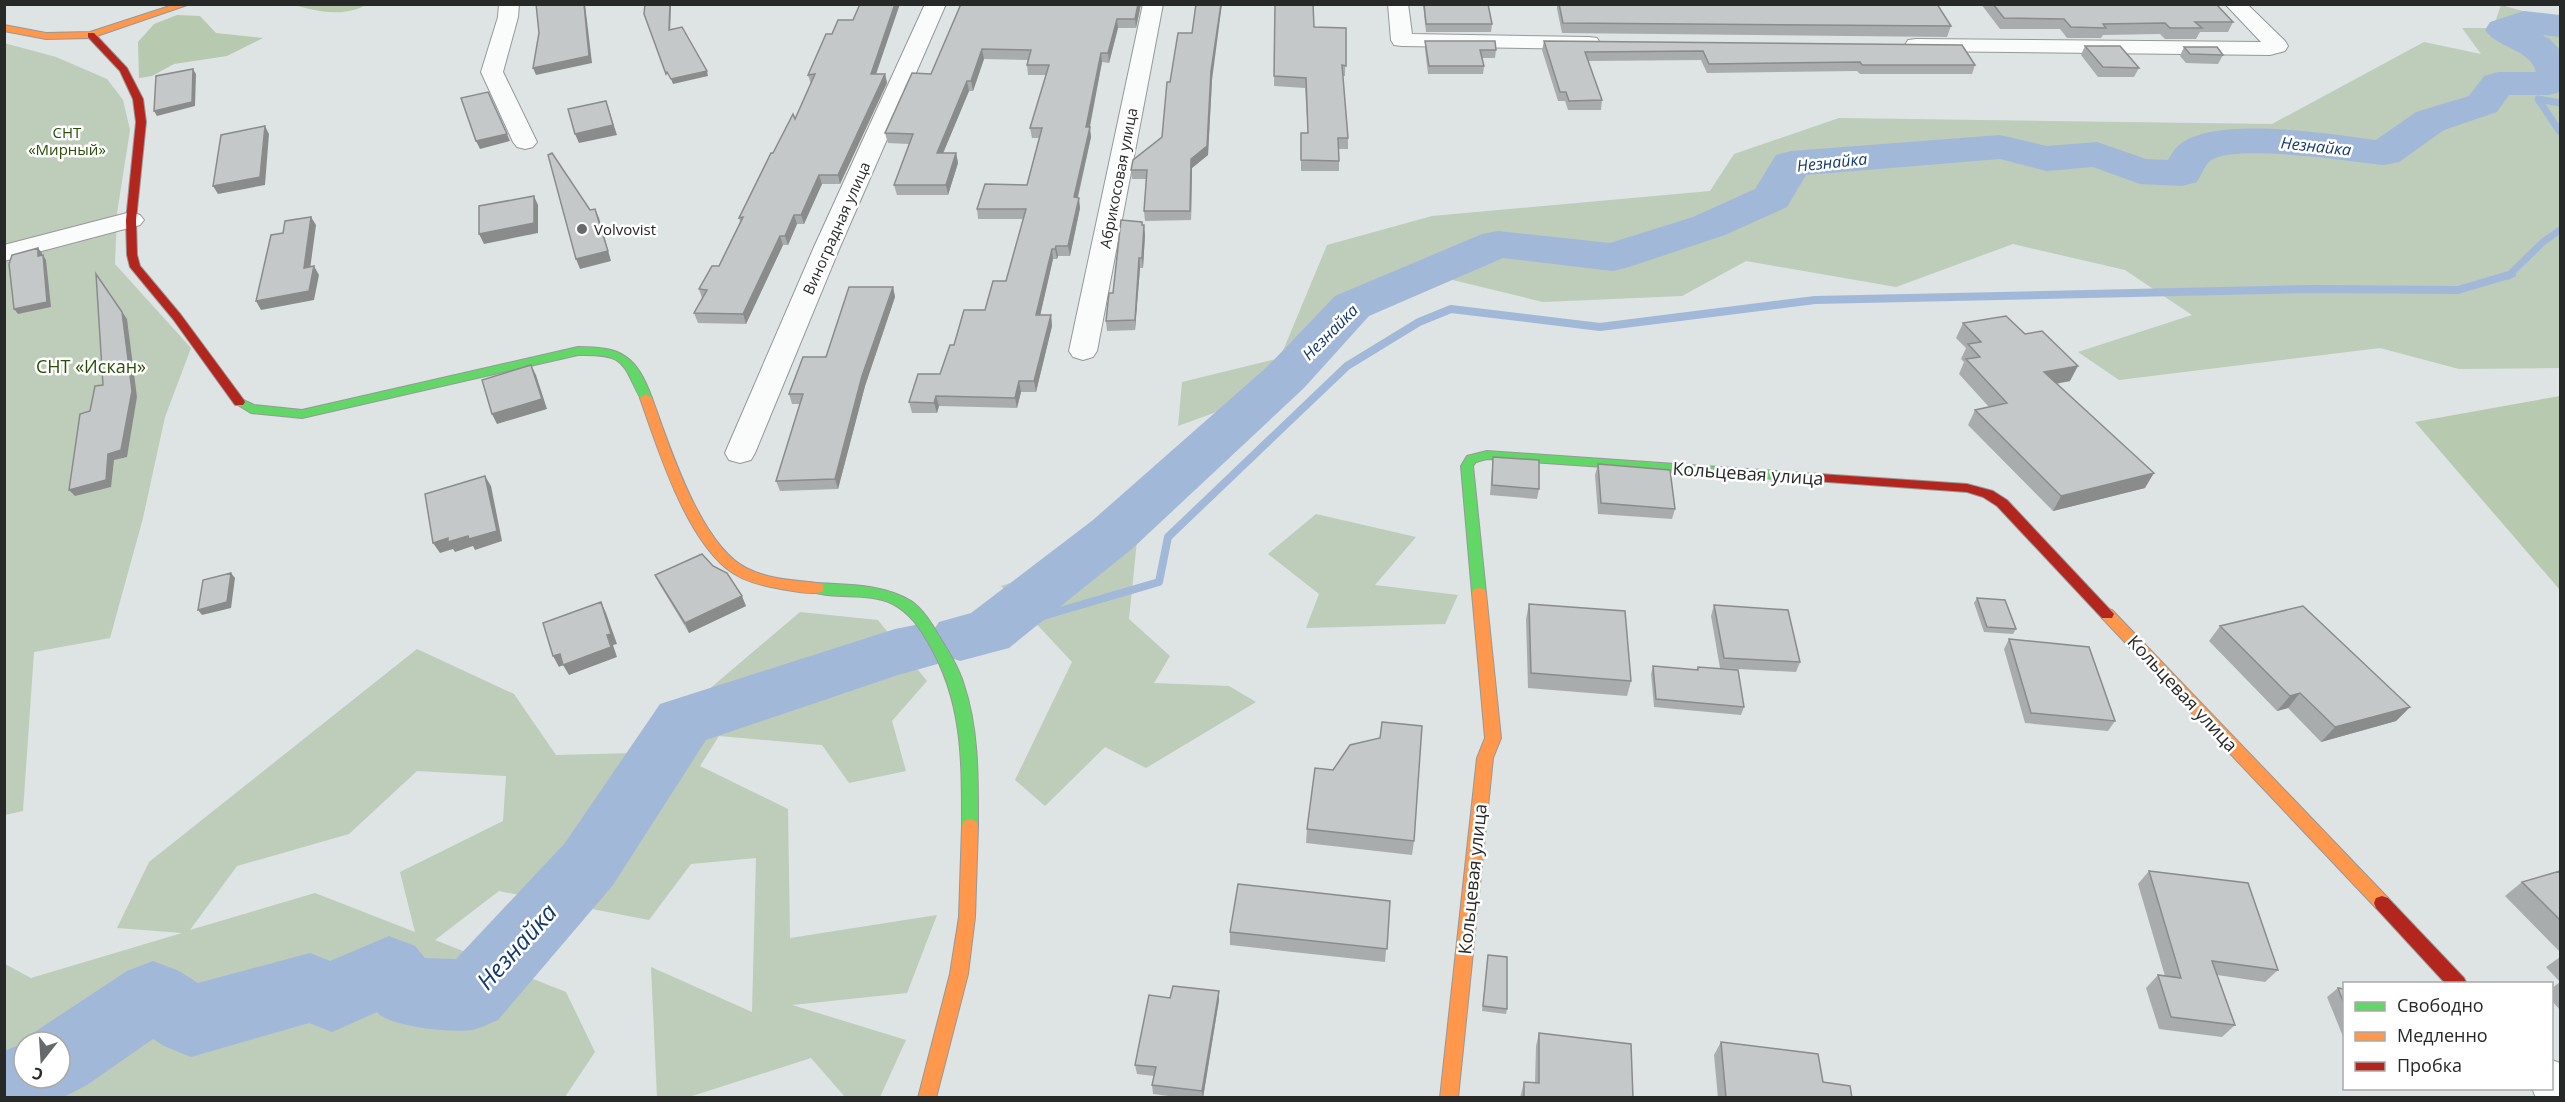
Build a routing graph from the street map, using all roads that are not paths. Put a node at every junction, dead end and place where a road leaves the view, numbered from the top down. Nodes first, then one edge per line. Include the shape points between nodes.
1 (186, 4) edge
2 (509, 4) edge
3 (936, 4) edge
4 (1153, 4) edge
5 (1398, 4) edge
6 (2235, 4) edge
7 (4, 28) edge
8 (90, 35) junction
9 (1615, 43) edge
10 (1890, 45) edge
11 (525, 142) dead end
12 (122, 222) junction
13 (4, 253) edge
14 (1083, 351) dead end
15 (740, 453) dead end
16 (2456, 982) edge
17 (927, 1098) edge
18 (1449, 1098) edge

1 - 8 street
2 - 11 street via 492,72
3 - 15 street, Виноградная улица
4 - 14 street, Абрикосовая улица
5 - 9 street via 1402,40
6 - 10 street via 2277,46 2270,49
7 - 8 street via 46,36
8 - 12 street via 124,70 138,99 141,123
12 - 13 street
12 - 17 street via 135,267 177,317 235,399 251,408 302,414 578,351 609,353 629,360 699,521 726,560 756,578 779,584 868,593 908,606 931,635 957,685 969,767 967,899 959,973
16 - 18 street, Кольцевая улица via 1991,494 1961,486 1487,455 1472,459 1467,466 1493,738 1485,758

